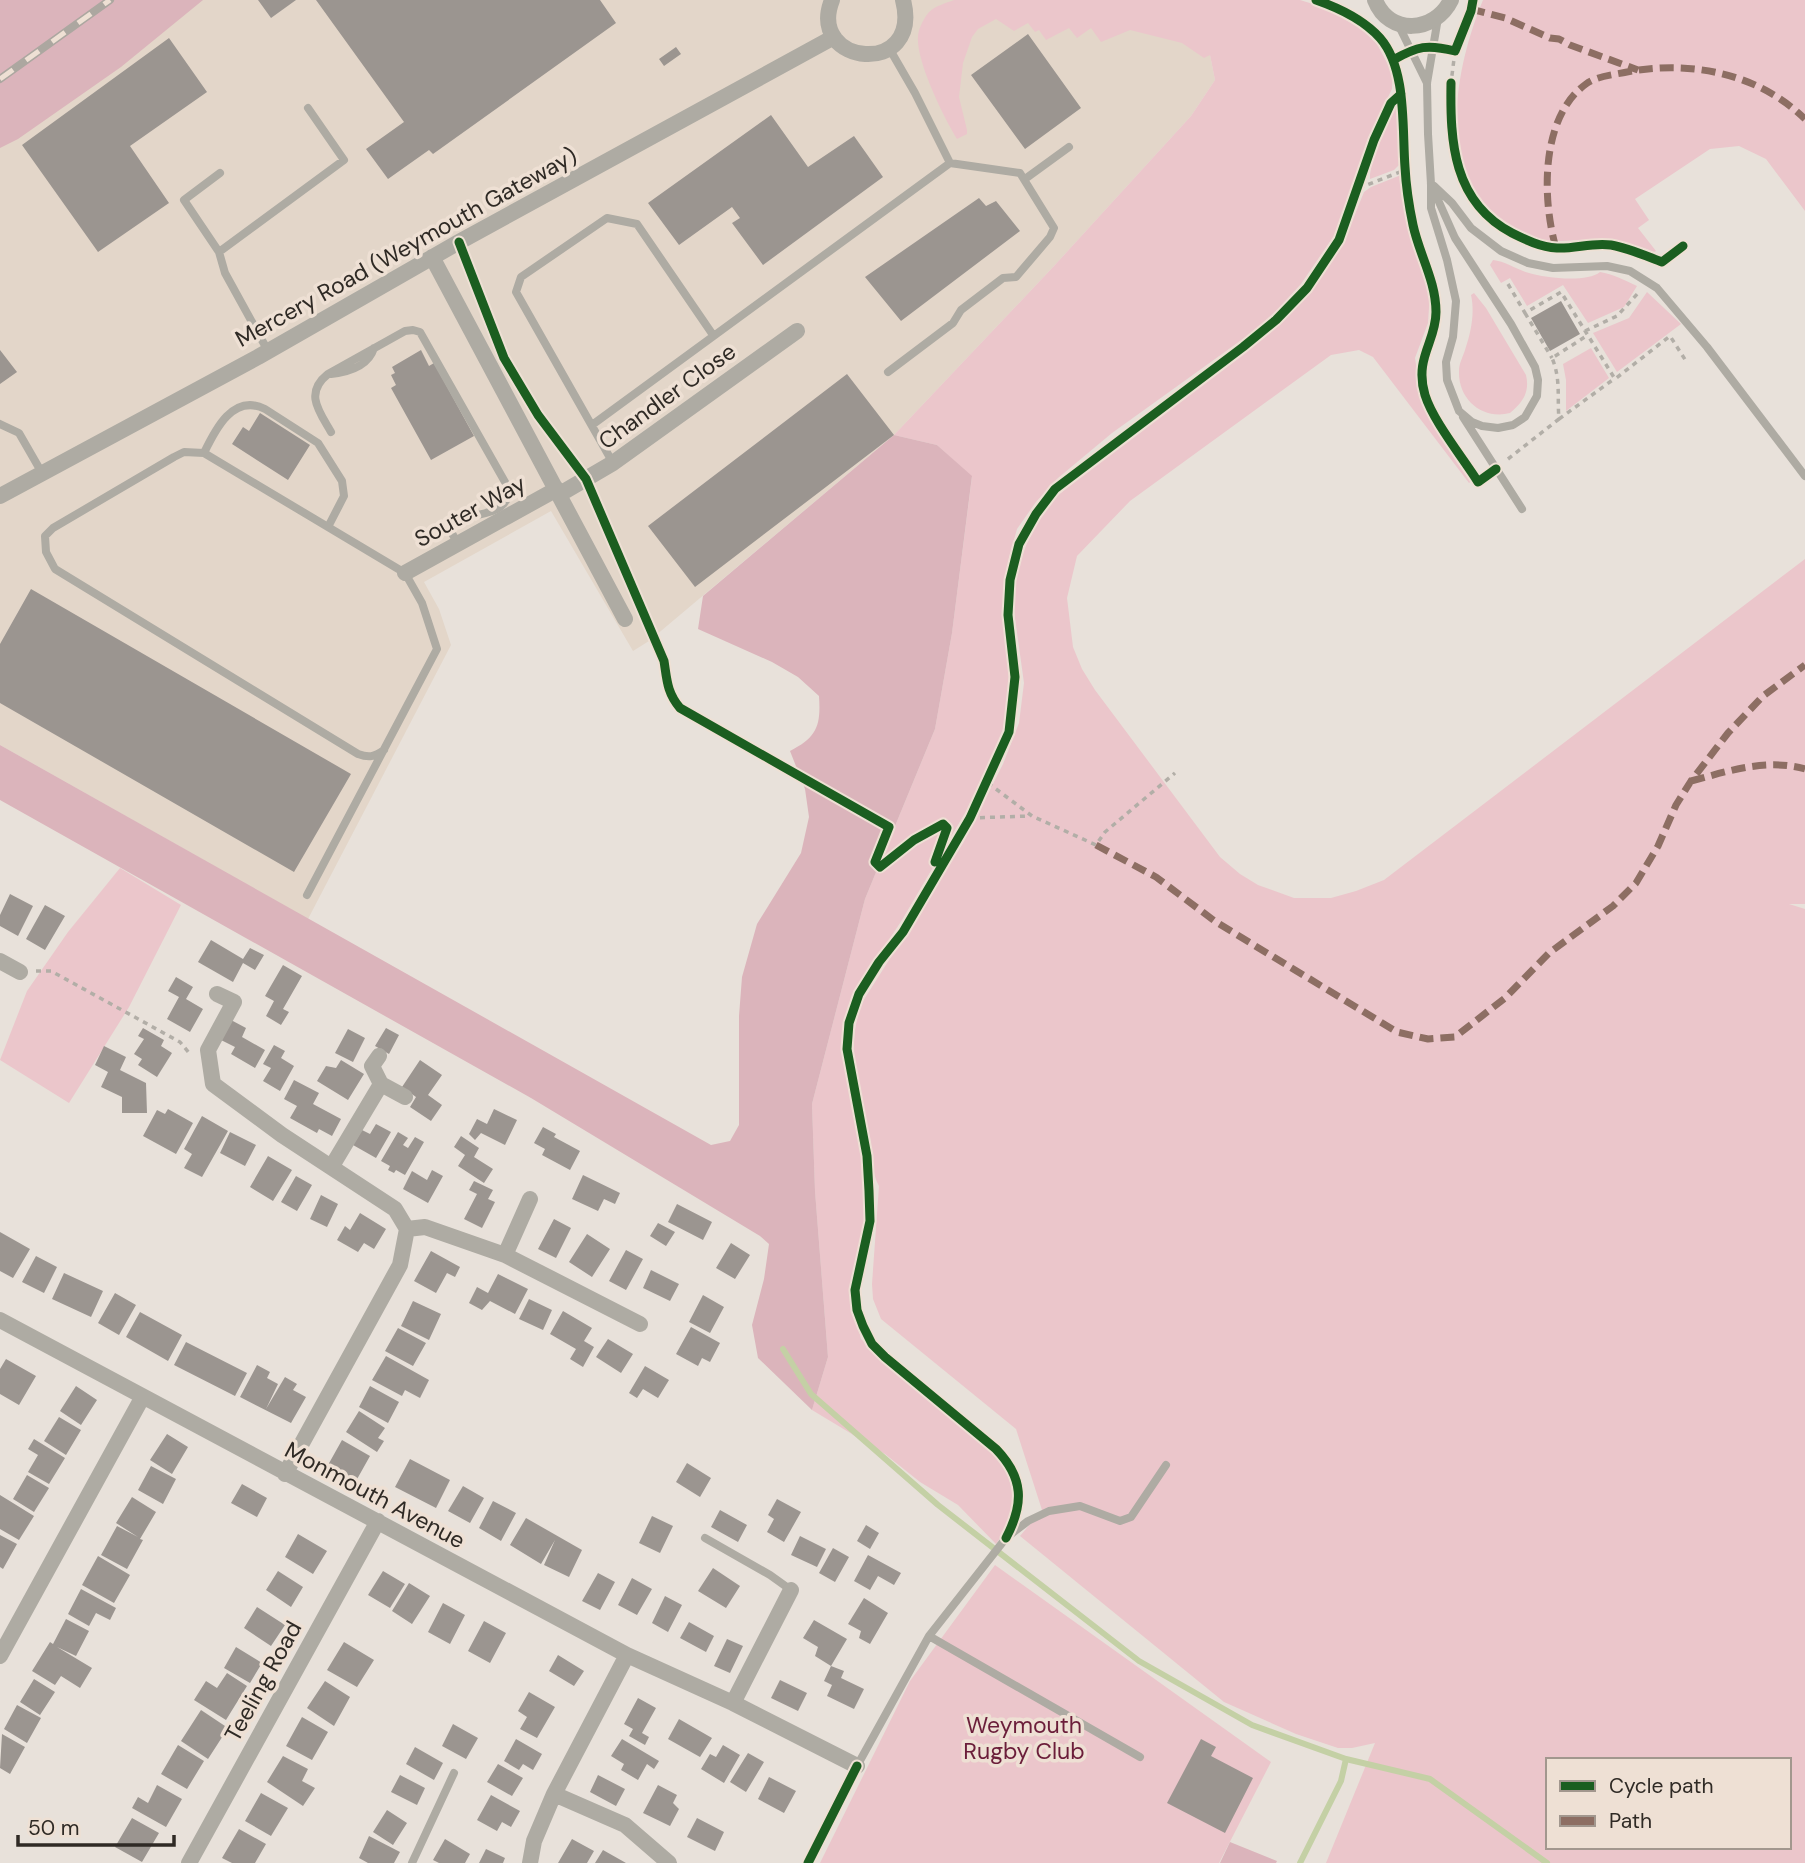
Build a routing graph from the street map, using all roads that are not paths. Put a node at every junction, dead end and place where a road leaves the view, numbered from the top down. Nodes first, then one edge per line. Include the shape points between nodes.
1 (832, 0) edge
2 (903, 0) edge
3 (1375, 0) edge
4 (1451, 0) edge
5 (1438, 18) junction
6 (1399, 24) junction
7 (834, 37) junction
8 (890, 48) junction
9 (1427, 83) junction
10 (308, 108) dead end
11 (1069, 147) dead end
12 (950, 163) junction
13 (220, 173) dead end
14 (1025, 179) junction
15 (1432, 184) junction
16 (219, 252) junction
17 (432, 257) junction
18 (797, 331) dead end
19 (713, 335) junction
20 (268, 351) junction
21 (888, 372) dead end
22 (1459, 411) junction
23 (0, 424) edge
24 (592, 425) junction
25 (331, 432) dead end
26 (204, 453) junction
27 (613, 463) junction
28 (42, 473) junction
29 (1805, 476) edge
30 (559, 492) junction
31 (0, 496) edge
32 (1522, 509) dead end
33 (328, 527) junction
34 (458, 544) junction
35 (405, 573) junction
36 (625, 619) dead end
37 (384, 750) junction
38 (307, 895) dead end
39 (0, 961) edge
40 (20, 972) road end
41 (217, 994) dead end
42 (379, 1056) dead end
43 (381, 1084) junction
44 (405, 1097) dead end
45 (332, 1166) junction
46 (530, 1199) dead end
47 (407, 1228) junction
48 (505, 1255) junction
49 (0, 1320) edge
50 (639, 1324) dead end
51 (142, 1398) junction
52 (1166, 1465) dead end
53 (285, 1474) junction
54 (378, 1521) junction
55 (705, 1538) dead end
56 (791, 1590) joint
57 (929, 1636) junction
58 (627, 1655) junction
59 (0, 1656) edge
60 (733, 1703) junction
61 (1140, 1756) dead end
62 (857, 1766) joint
63 (454, 1773) dead end
64 (554, 1794) junction
65 (189, 1863) edge
66 (412, 1863) edge
67 (530, 1863) edge
68 (669, 1863) edge

1 - 7 street via 828,19
2 - 8 street via 904,30
3 - 6 street via 1387,17
4 - 5 street
5 - 6 street via 1426,24
5 - 9 lane
6 - 9 lane
7 - 8 street via 861,55
7 - 17 street, Mercery Road (Weymouth Gateway)
8 - 12 lane
9 - 15 lane
10 - 16 lane via 344,159
11 - 14 lane
12 - 14 lane via 1020,173
12 - 19 lane
13 - 16 lane via 184,200
14 - 21 lane via 1052,223 1050,237 1016,277 1003,278
15 - 22 lane via 1431,208 1455,301 1446,362 1447,380
15 - 22 lane via 1455,238 1511,324 1538,380 1532,406 1513,425 1482,426
15 - 29 lane via 1471,228 1501,251 1553,268 1607,266 1648,280 1707,347
16 - 20 lane via 225,273
17 - 20 street, Mercery Road (Weymouth Gateway)
17 - 30 street, Souter Way
18 - 27 street, Chandler Close
19 - 24 lane
19 - 24 lane via 637,224 607,218 521,277 516,292
20 - 28 street, Mercery Road (Weymouth Gateway)
22 - 32 lane
23 - 28 lane via 19,433
24 - 27 lane
25 - 34 lane via 316,405 318,383 409,330 423,335 509,489 503,505 449,528
26 - 33 lane
26 - 33 lane via 225,417 243,406 265,409 323,448 342,481 344,496
26 - 37 lane via 184,452 173,457 53,528 45,536 49,560 55,569 358,754 367,758
27 - 30 street, Chandler Close
28 - 31 street, Mercery Road (Weymouth Gateway)
30 - 34 street, Souter Way
30 - 36 street, Souter Way
33 - 35 lane
34 - 35 street, Souter Way
35 - 37 lane via 422,603 438,649
37 - 38 lane
39 - 40 street
41 - 45 street via 234,1002 208,1050 213,1084
42 - 43 street via 372,1066
43 - 44 street
43 - 45 street
45 - 47 street via 394,1209
46 - 48 street
47 - 48 street via 425,1227
47 - 53 street via 400,1265
48 - 50 street
49 - 51 street, Monmouth Avenue
51 - 53 street, Monmouth Avenue
51 - 59 street
52 - 57 lane via 1131,1517 1120,1521 1080,1506 1049,1511 1028,1521 1006,1538
53 - 54 street, Monmouth Avenue
54 - 58 street, Monmouth Avenue
54 - 65 street, Teeling Road
55 - 56 lane
56 - 60 street
57 - 61 lane
57 - 62 lane
58 - 60 street, Monmouth Avenue
58 - 64 street
60 - 62 street, Monmouth Avenue
63 - 66 lane
64 - 67 street
64 - 68 street via 625,1825

